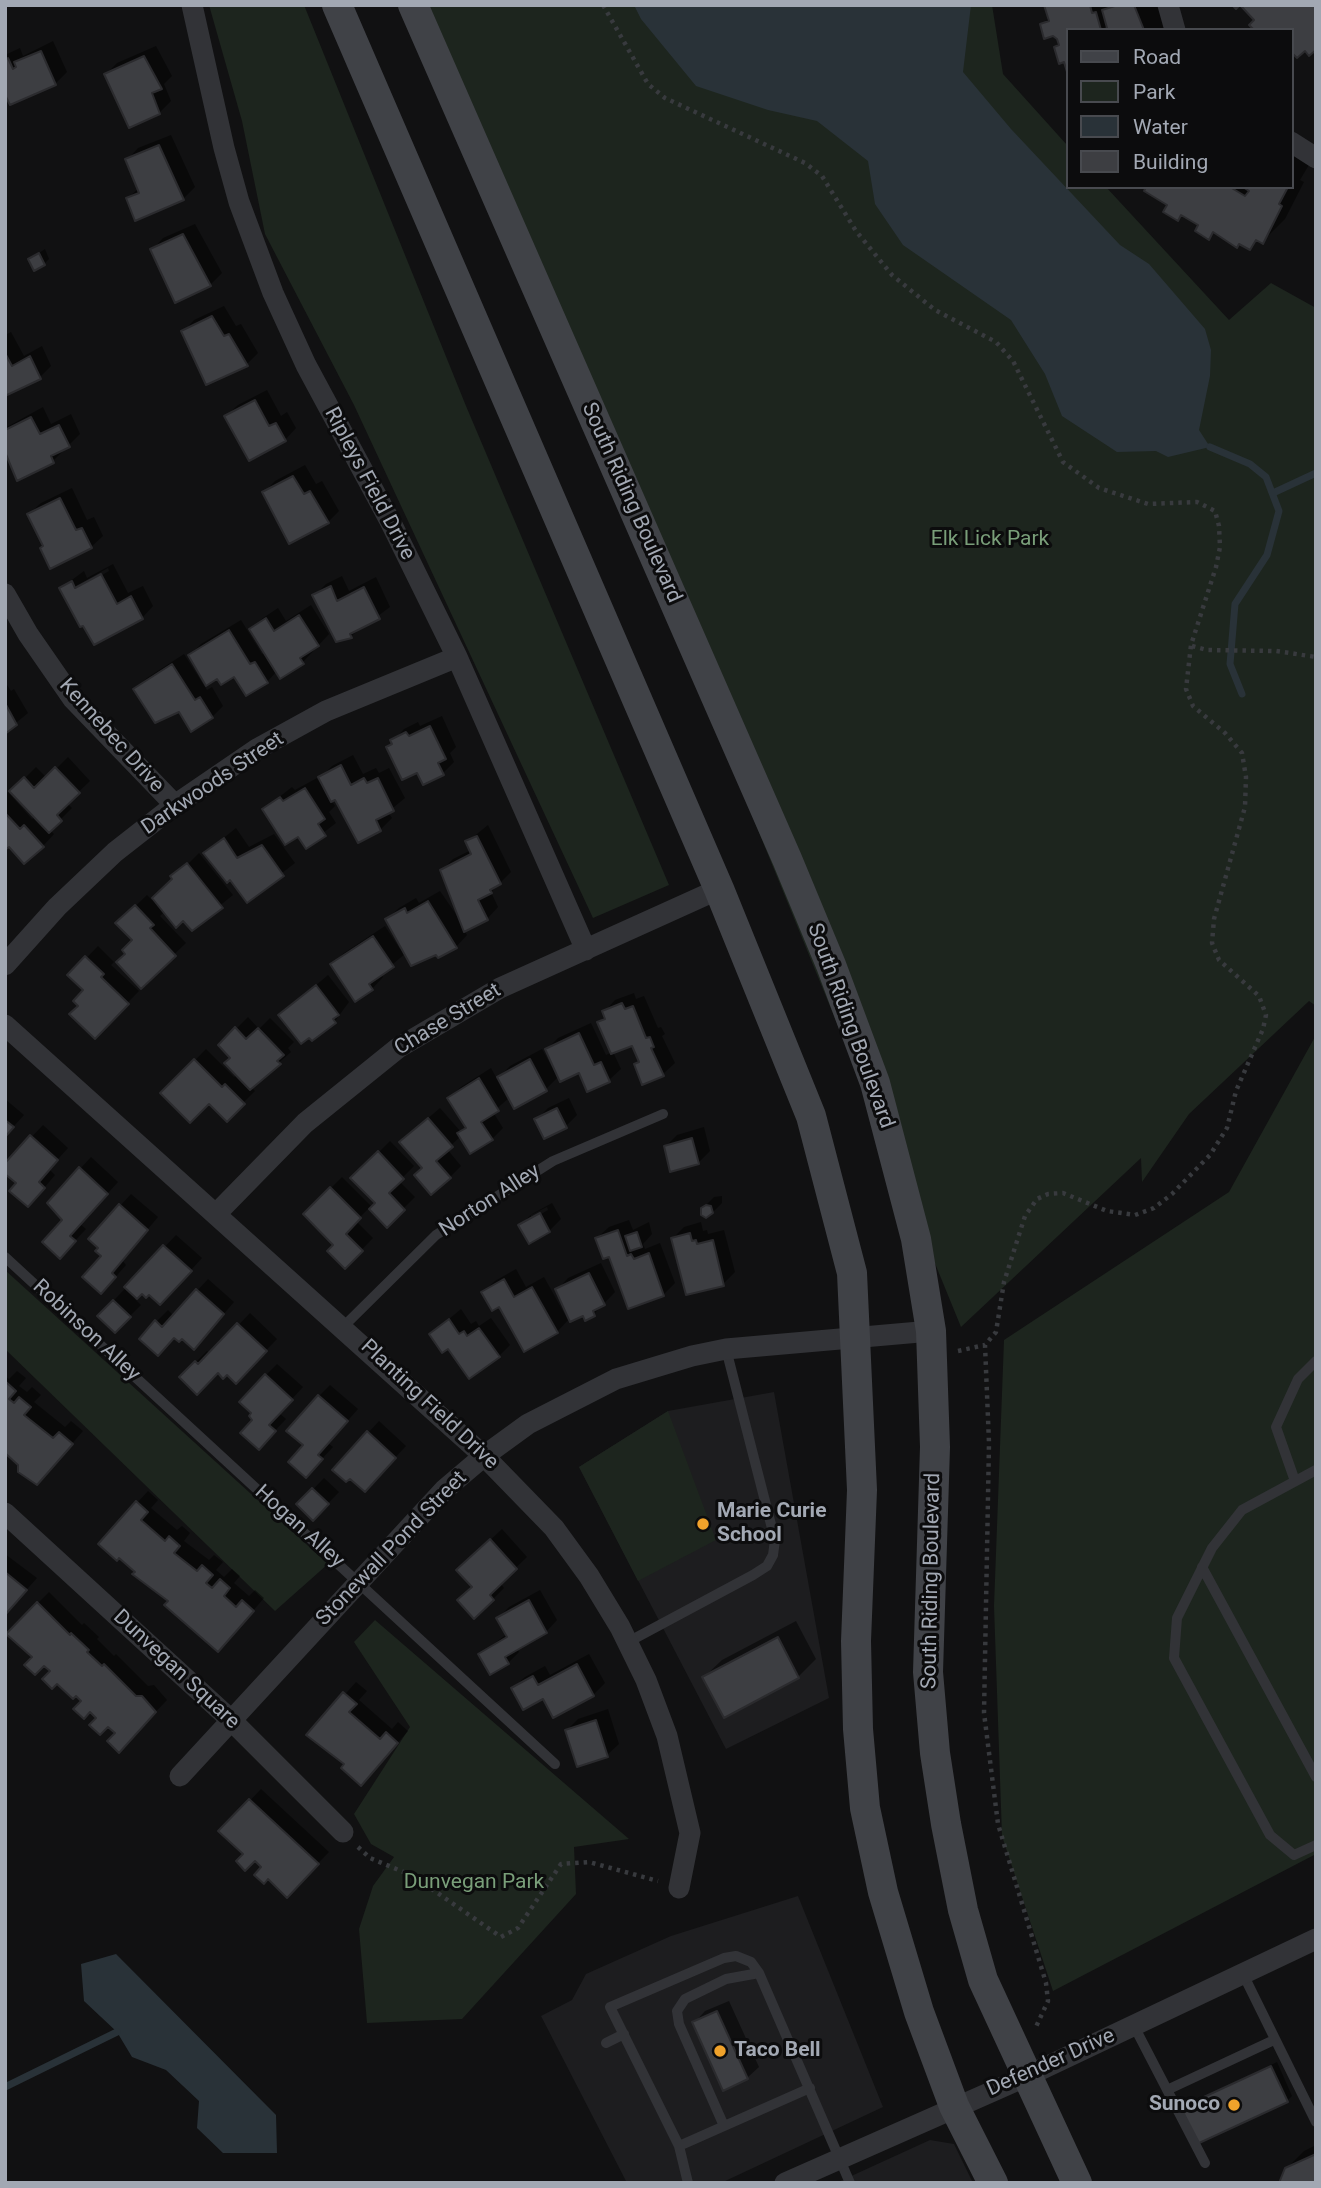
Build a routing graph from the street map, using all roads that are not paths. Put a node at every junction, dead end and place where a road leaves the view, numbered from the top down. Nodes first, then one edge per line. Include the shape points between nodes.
1 (192, 5) edge
2 (337, 5) edge
3 (414, 5) edge
4 (1168, 5) edge
5 (1174, 28) edge
6 (1293, 143) edge
7 (1316, 158) edge
8 (5, 594) edge
9 (457, 657) junction
10 (174, 805) junction
11 (719, 889) junction
12 (586, 950) junction
13 (5, 965) edge
14 (5, 1025) edge
15 (663, 1114) dead end
16 (217, 1213) junction
17 (5, 1257) edge
18 (343, 1327) junction
19 (931, 1331) junction
20 (855, 1340) junction
21 (726, 1349) junction
22 (1316, 1361) edge
23 (166, 1406) joint
24 (484, 1455) junction
25 (1316, 1470) edge
26 (1296, 1481) junction
27 (5, 1513) edge
28 (1202, 1567) junction
29 (359, 1581) junction
30 (628, 1642) junction
31 (230, 1720) junction
32 (555, 1764) dead end
33 (180, 1776) dead end
34 (1316, 1777) edge
35 (343, 1832) road end
36 (1316, 1845) edge
37 (679, 1888) road end
38 (1316, 1939) edge
39 (759, 1973) junction
40 (1243, 1974) junction
41 (1134, 2026) junction
42 (624, 2034) junction
43 (1274, 2040) junction
44 (606, 2043) dead end
45 (1019, 2064) junction
46 (810, 2088) junction
47 (1167, 2090) junction
48 (954, 2106) junction
49 (1316, 2122) edge
50 (724, 2126) junction
51 (679, 2146) junction
52 (841, 2158) junction
53 (1205, 2163) dead end
54 (688, 2183) edge
55 (785, 2183) edge
56 (850, 2183) edge
57 (993, 2183) edge
58 (1077, 2183) edge

1 - 9 street, Ripleys Field Drive via 227,159 272,293
2 - 11 street
3 - 19 street, South Riding Boulevard via 831,965 875,1083 916,1239
4 - 5 street
6 - 7 street
8 - 10 street, Kennebec Drive via 73,699
9 - 10 street, Darkwoods Street via 326,711 257,749
9 - 12 street, Ripleys Field Drive
10 - 13 street, Darkwoods Street via 115,852
11 - 12 street, Chase Street
11 - 20 street via 811,1116 852,1273
12 - 16 street, Chase Street via 500,988 398,1048 305,1122
14 - 16 street, Planting Field Drive
15 - 18 lane, Norton Alley via 553,1161 436,1235
16 - 18 street, Planting Field Drive
17 - 23 lane, Robinson Alley
18 - 24 street, Planting Field Drive
19 - 20 street, Stonewall Pond Street
19 - 45 street, South Riding Boulevard via 935,1447 928,1672 935,1753 963,1910 983,1980
20 - 21 street, Stonewall Pond Street
20 - 48 street via 862,1490 856,1641 865,1808 883,1892
21 - 24 street, Stonewall Pond Street via 616,1379 562,1404
21 - 30 lane via 775,1540 773,1555 767,1566 753,1575
22 - 26 lane via 1297,1379 1276,1427
23 - 29 lane, Hogan Alley
24 - 29 street, Stonewall Pond Street via 444,1490
24 - 30 street, Planting Field Drive via 554,1528
25 - 26 lane
26 - 28 lane via 1242,1510
27 - 31 street, Dunvegan Square
28 - 34 lane
28 - 36 lane via 1177,1618 1174,1658 1270,1835 1294,1855
29 - 31 street, Stonewall Pond Street
29 - 32 lane, Hogan Alley
30 - 37 street, Planting Field Drive via 667,1736 683,1793 690,1833
31 - 33 street, Stonewall Pond Street
31 - 35 street, Dunvegan Square
38 - 40 street, Defender Drive
39 - 42 lane via 745,1958 729,1956 610,2007
39 - 46 lane
39 - 50 lane via 726,1979 685,1999 677,2011
40 - 41 street, Defender Drive
40 - 43 lane
41 - 45 street, Defender Drive
41 - 47 lane
42 - 44 lane
42 - 51 lane
43 - 47 lane
43 - 49 lane
45 - 48 street, Defender Drive
45 - 58 street, South Riding Boulevard
46 - 50 lane
46 - 52 lane
47 - 53 lane
48 - 52 street, Defender Drive
48 - 57 street
50 - 51 lane
51 - 54 lane
52 - 55 street, Defender Drive
52 - 56 lane

